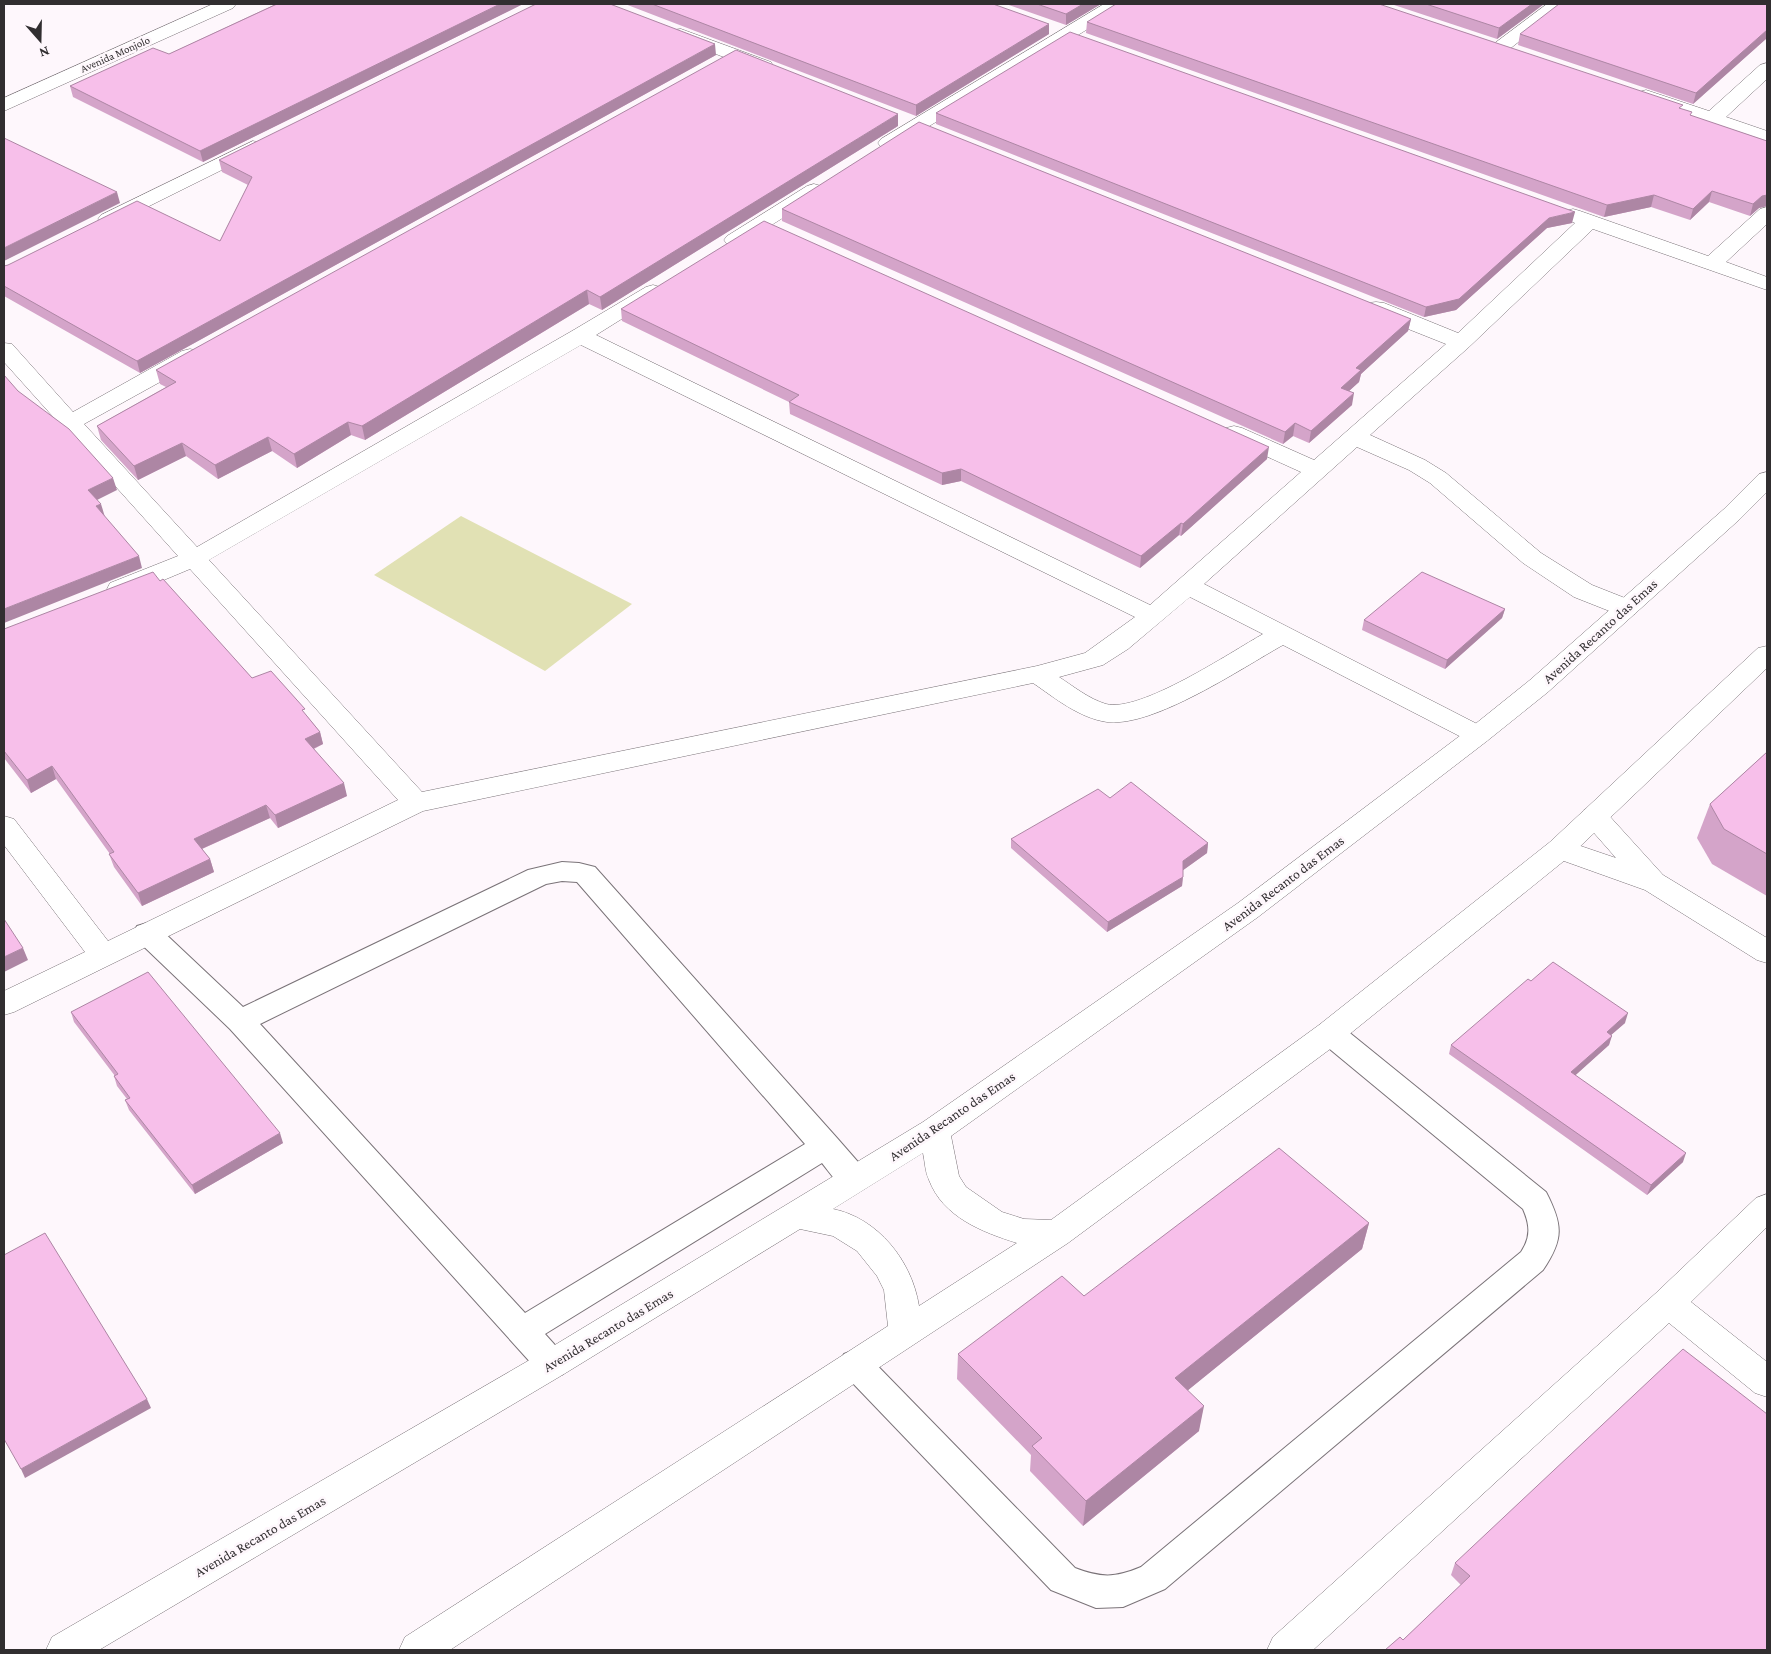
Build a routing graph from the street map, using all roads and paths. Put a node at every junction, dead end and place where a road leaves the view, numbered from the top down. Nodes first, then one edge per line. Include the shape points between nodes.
1 (227, 4) edge
2 (1116, 4) edge
3 (1558, 4) edge
4 (660, 26) edge
5 (1048, 26) edge
6 (1066, 33) junction
7 (1482, 41) edge
8 (1094, 43) edge
9 (1501, 48) junction
10 (1519, 54) edge
11 (734, 55) junction
12 (708, 69) edge
13 (1767, 70) edge
14 (780, 72) edge
15 (1630, 91) edge
16 (4, 105) edge
17 (1713, 118) junction
18 (908, 121) junction
19 (936, 132) edge
20 (272, 137) edge
21 (1767, 137) edge
22 (868, 155) edge
23 (828, 181) edge
24 (1552, 208) edge
25 (1767, 213) edge
26 (1589, 221) junction
27 (93, 226) edge
28 (713, 253) edge
29 (1712, 264) junction
30 (672, 279) edge
31 (1767, 284) edge
32 (1360, 302) edge
33 (580, 336) junction
34 (1461, 342) junction
35 (211, 344) edge
36 (4, 349) edge
37 (71, 422) junction
38 (1217, 426) edge
39 (1354, 437) junction
40 (1316, 470) junction
41 (1767, 479) edge
42 (1767, 508) edge
43 (1732, 514) junction
44 (195, 558) junction
45 (1187, 585) junction
46 (95, 598) edge
47 (1626, 608) junction
48 (1152, 616) junction
49 (1282, 634) junction
50 (1767, 654) edge
51 (1037, 674) junction
52 (1478, 735) junction
53 (416, 803) junction
54 (1594, 817) junction
55 (4, 826) edge
56 (1560, 849) junction
57 (1655, 883) junction
58 (147, 933) junction
59 (1767, 952) edge
60 (103, 955) junction
61 (4, 1004) edge
62 (240, 1021) junction
63 (1330, 1033) junction
64 (934, 1131) junction
65 (826, 1146) junction
66 (854, 1179) junction
67 (1767, 1206) edge
68 (798, 1215) junction
69 (1057, 1234) junction
70 (1668, 1303) junction
71 (522, 1330) junction
72 (906, 1334) junction
73 (552, 1364) junction
74 (855, 1364) junction
75 (1767, 1382) edge
76 (65, 1650) edge
77 (418, 1650) edge
78 (1286, 1650) edge

1 - 16 street, Avenida Monjolo
2 - 6 street
3 - 9 street
4 - 11 street
5 - 6 street
6 - 8 street
6 - 18 street
7 - 9 street
9 - 10 street
11 - 12 street
11 - 14 street
13 - 17 street
15 - 17 street
17 - 21 street
18 - 19 street
18 - 22 street
20 - 27 street
23 - 28 street via 772,226
24 - 26 street
25 - 29 street
26 - 29 street
26 - 34 street
29 - 31 street
30 - 33 street
32 - 34 street
33 - 44 street
33 - 48 street
34 - 39 street
35 - 37 street
36 - 37 street
37 - 44 street
38 - 40 street
39 - 40 street
39 - 47 street via 1438,478 1532,558 1583,591
40 - 45 street
41 - 43 street, Avenida Recanto das Emas
42 - 43 street
43 - 47 street, Avenida Recanto das Emas
44 - 46 street
44 - 53 street
45 - 48 street
45 - 49 street
47 - 52 street, Avenida Recanto das Emas via 1539,686
48 - 51 street via 1119,643 1094,658
49 - 51 street via 1158,703 1131,712 1107,713
49 - 52 street
50 - 54 street
51 - 53 street
52 - 64 street, Avenida Recanto das Emas via 1248,910
53 - 58 street
54 - 56 street
54 - 57 street
55 - 60 street
56 - 57 street
56 - 63 street
57 - 59 street
58 - 60 street
58 - 62 lane
60 - 61 street
62 - 65 lane via 537,877 573,870 586,874
62 - 71 lane
63 - 69 street
63 - 74 lane via 1535,1201 1544,1222 1545,1242 1532,1261 1154,1578 1122,1591 1096,1592 1063,1579
64 - 66 street, Avenida Recanto das Emas
64 - 69 street via 944,1179 955,1196 992,1222 1024,1232
65 - 66 lane
65 - 71 lane
66 - 68 street, Avenida Recanto das Emas
67 - 70 street
68 - 72 street via 841,1224 868,1241 889,1267 900,1290
68 - 73 street, Avenida Recanto das Emas
69 - 72 street
70 - 75 street
70 - 78 street
71 - 73 lane
72 - 74 street
73 - 76 street, Avenida Recanto das Emas
74 - 77 street

